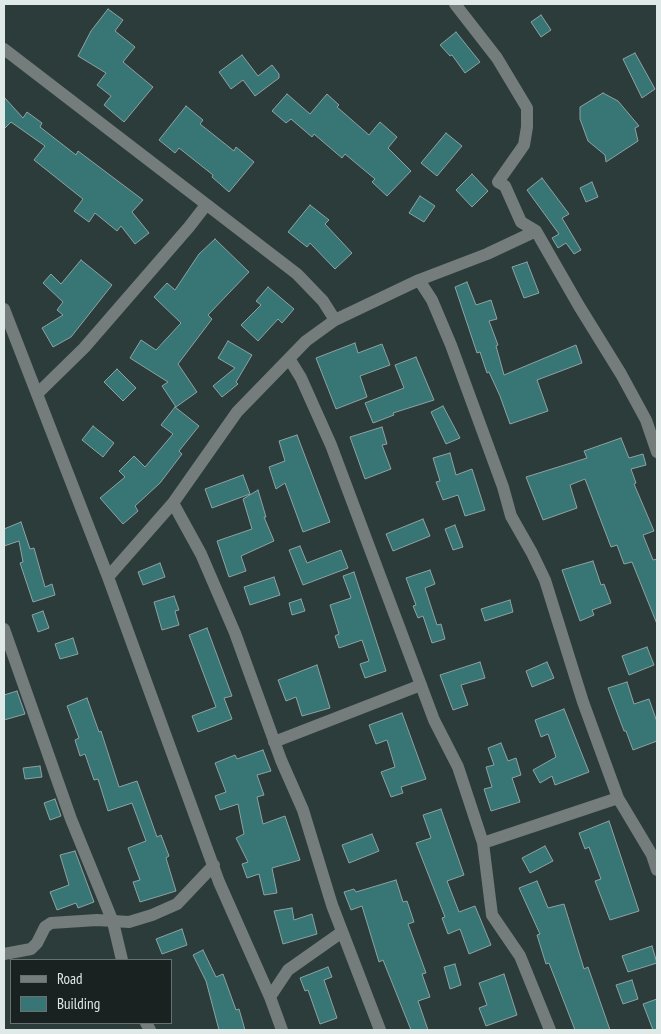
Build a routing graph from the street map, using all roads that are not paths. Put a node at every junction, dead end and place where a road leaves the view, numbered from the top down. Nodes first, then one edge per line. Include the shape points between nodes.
1 (455, 4) edge
2 (4, 48) edge
3 (206, 205) junction
4 (536, 230) junction
5 (419, 280) junction
6 (4, 309) edge
7 (336, 320) junction
8 (290, 360) junction
9 (37, 394) junction
10 (657, 452) edge
11 (173, 504) junction
12 (108, 577) junction
13 (4, 629) edge
14 (421, 685) junction
15 (274, 742) junction
16 (618, 798) junction
17 (483, 843) junction
18 (214, 865) junction
19 (657, 870) edge
20 (113, 922) junction
21 (342, 932) junction
22 (4, 954) edge
23 (122, 959) edge
24 (270, 997) junction
25 (282, 1030) edge
26 (380, 1030) edge
27 (550, 1030) edge

1 - 4 street via 497,58 528,108 524,145 498,182 505,186 520,222
2 - 3 street
3 - 7 street via 297,274
3 - 9 street via 84,348
4 - 5 street
4 - 10 street via 621,374 646,420
5 - 7 street
5 - 16 street via 432,300 451,345 511,516 545,580 583,702
6 - 9 street
7 - 8 street via 306,341
8 - 11 street via 237,412
8 - 14 street via 330,445
9 - 12 street
11 - 12 street
11 - 15 street via 201,554 235,632
12 - 18 street
13 - 20 street via 71,819
14 - 15 street
14 - 17 street via 434,720 458,767
15 - 21 street via 303,810
16 - 17 street
16 - 19 street via 652,855
17 - 27 street via 492,915 520,956
18 - 20 street via 177,904 129,922
18 - 24 street
20 - 22 street via 51,923 31,949
20 - 23 street
21 - 24 street via 288,970
21 - 26 street
24 - 25 street

